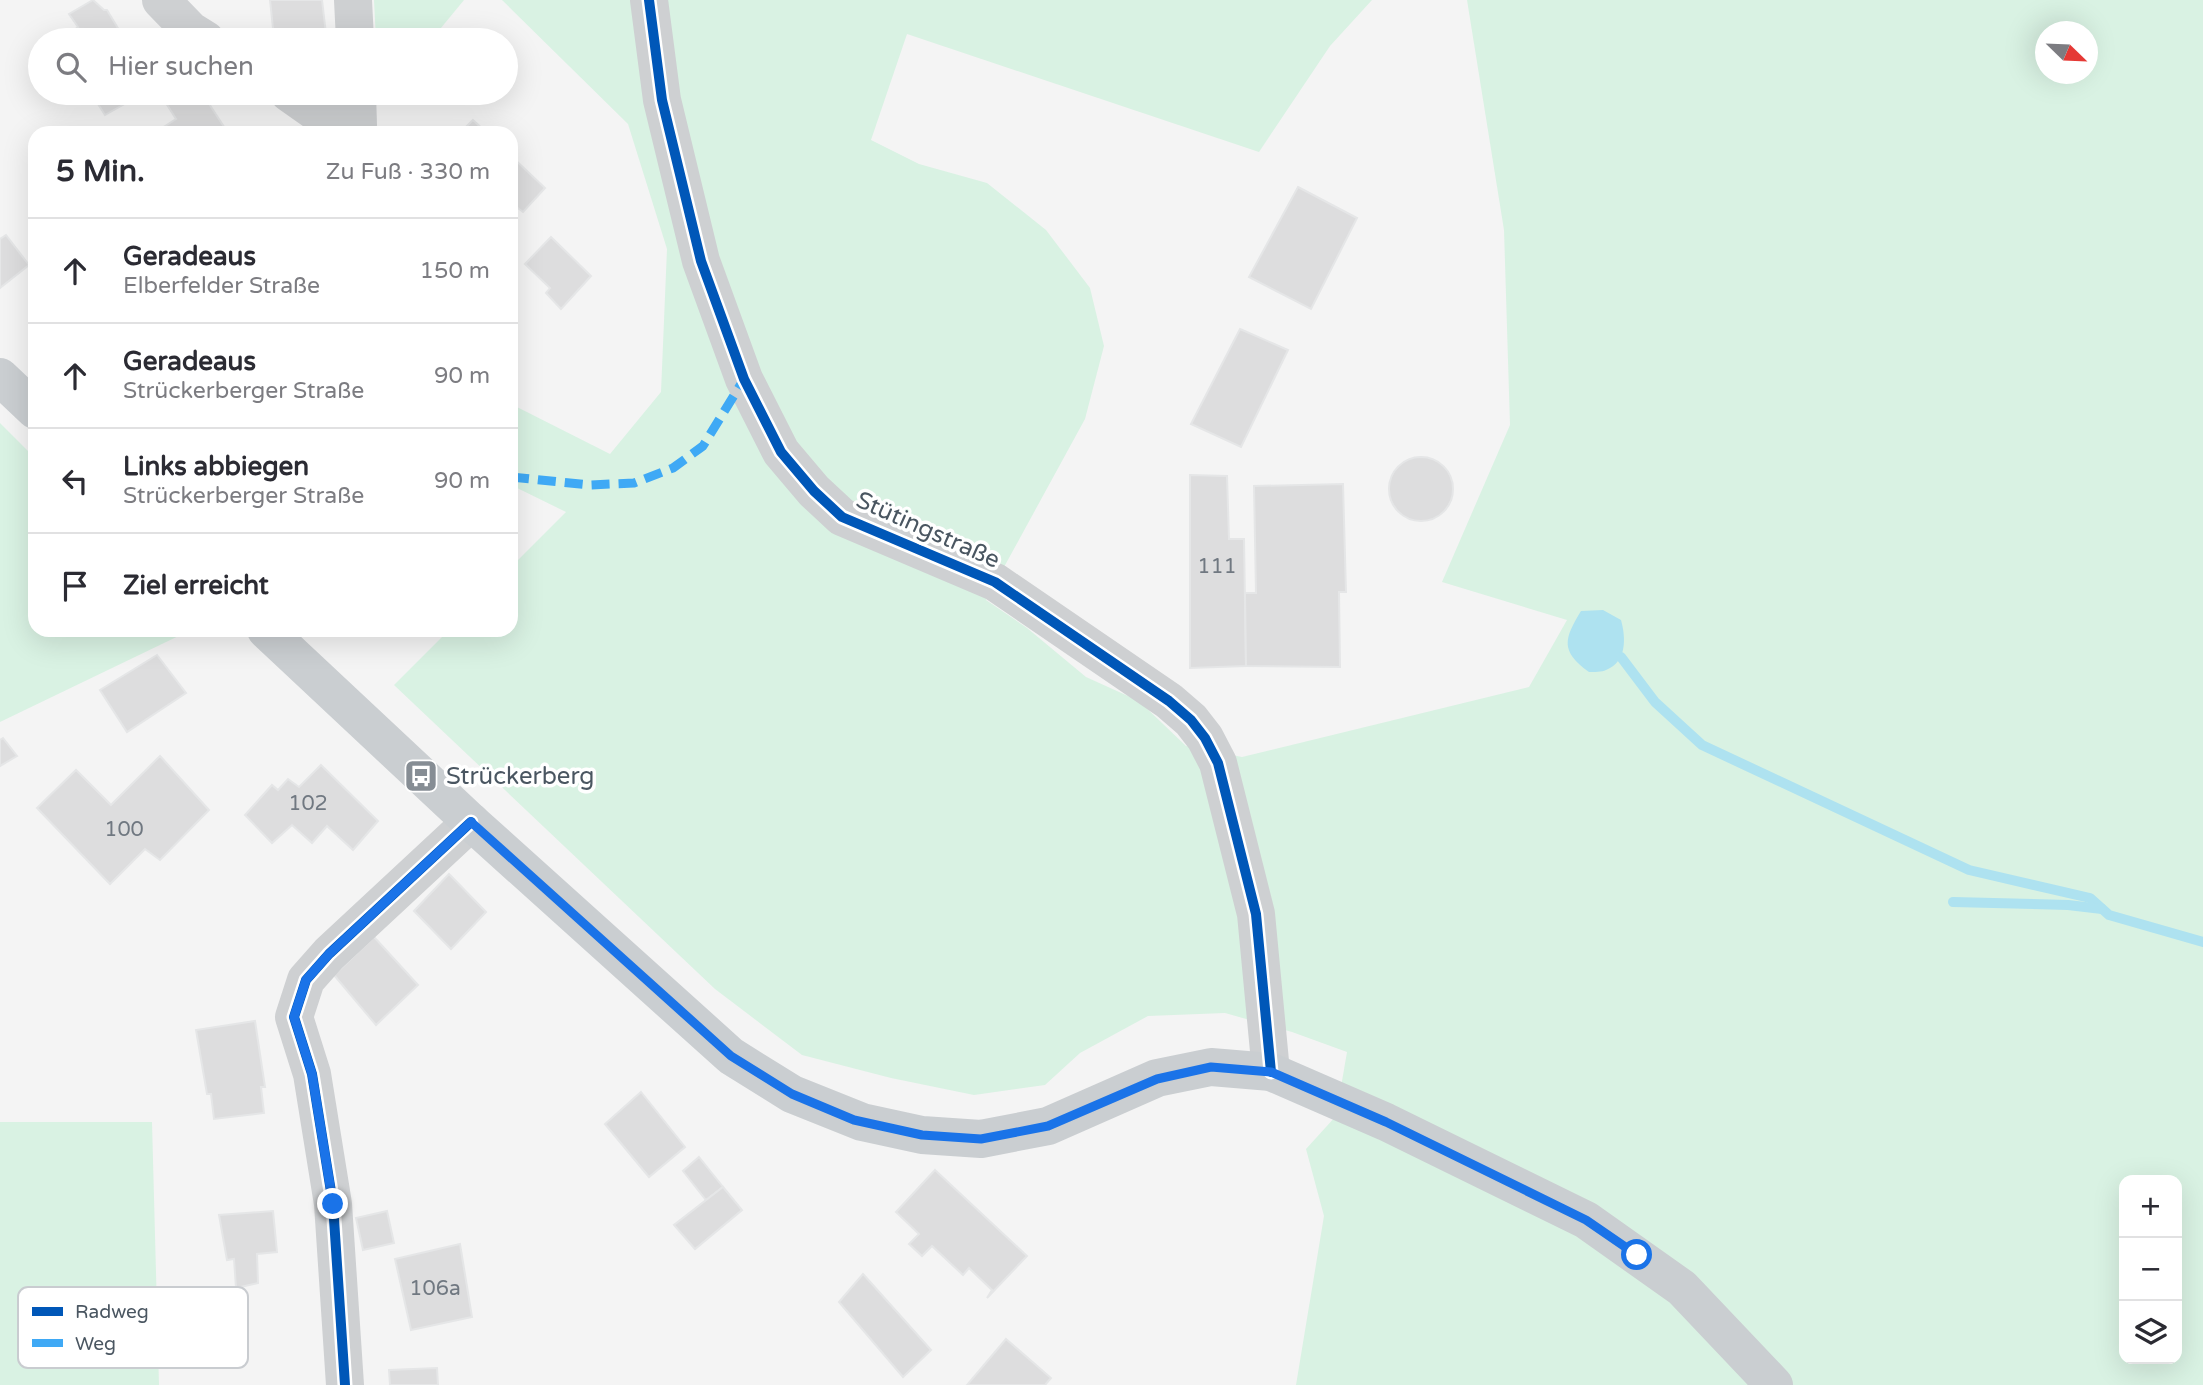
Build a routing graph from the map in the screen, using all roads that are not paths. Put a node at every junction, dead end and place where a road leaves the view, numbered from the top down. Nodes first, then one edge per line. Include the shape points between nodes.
1 (161, 0) edge
2 (353, 0) edge
3 (649, 0) edge
4 (188, 28) edge
5 (354, 28) edge
6 (306, 105) edge
7 (357, 105) edge
8 (335, 126) edge
9 (358, 126) edge
10 (0, 377) edge
11 (28, 403) edge
12 (273, 637) edge
13 (471, 822) junction
14 (1271, 1072) junction
15 (345, 1385) edge
16 (1774, 1385) edge

1 - 4 street
2 - 5 street
3 - 14 street, Stütingstraße via 662,100 701,261 744,379 781,452 842,517 995,583 1191,720 1218,762 1256,914
6 - 8 street
7 - 9 street
10 - 11 main road
12 - 13 main road
13 - 14 main road via 731,1056 792,1094 862,1122 922,1135 981,1139 1048,1126 1157,1079 1211,1067
13 - 15 street via 329,954 306,980 294,1017 312,1074 333,1204
14 - 16 main road via 1386,1122 1586,1220 1682,1288

